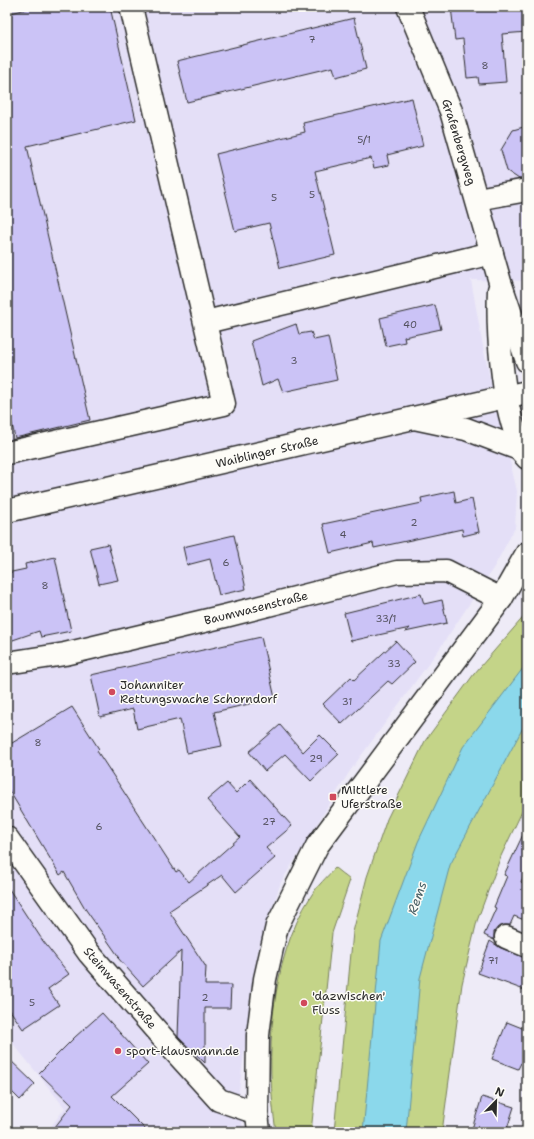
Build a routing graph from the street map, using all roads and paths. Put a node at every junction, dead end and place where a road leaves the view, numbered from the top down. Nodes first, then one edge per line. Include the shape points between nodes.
1 (131, 7) edge
2 (408, 7) edge
3 (527, 190) edge
4 (477, 199) junction
5 (492, 253) junction
6 (500, 282) junction
7 (206, 322) junction
8 (521, 330) edge
9 (527, 361) edge
10 (517, 394) edge
11 (414, 418) junction
12 (527, 452) edge
13 (7, 453) edge
14 (527, 458) edge
15 (7, 511) edge
16 (527, 553) edge
17 (501, 599) junction
18 (7, 663) edge
19 (7, 838) edge
20 (506, 937) dead end
21 (527, 946) edge
22 (258, 1122) edge

1 - 7 street
2 - 4 street, Grafenbergweg via 451,111
3 - 4 street
4 - 5 street, Grafenbergweg
5 - 6 street, Grafenbergweg
5 - 7 street
6 - 8 street, Grafenbergweg
6 - 10 street, Grafenbergweg via 498,319
7 - 13 street via 224,404
8 - 9 street, Grafenbergweg
10 - 11 street, Waiblinger Straße
10 - 12 street via 518,437
11 - 14 street via 466,429 519,449
11 - 15 street, Waiblinger Straße
16 - 17 street
17 - 18 street, Baumwasenstraße via 446,571 397,572 72,652
17 - 22 street via 317,846 277,926 265,979 258,1035
19 - 22 street, Steinwasenstraße via 89,953 169,1045 219,1100
20 - 21 street

